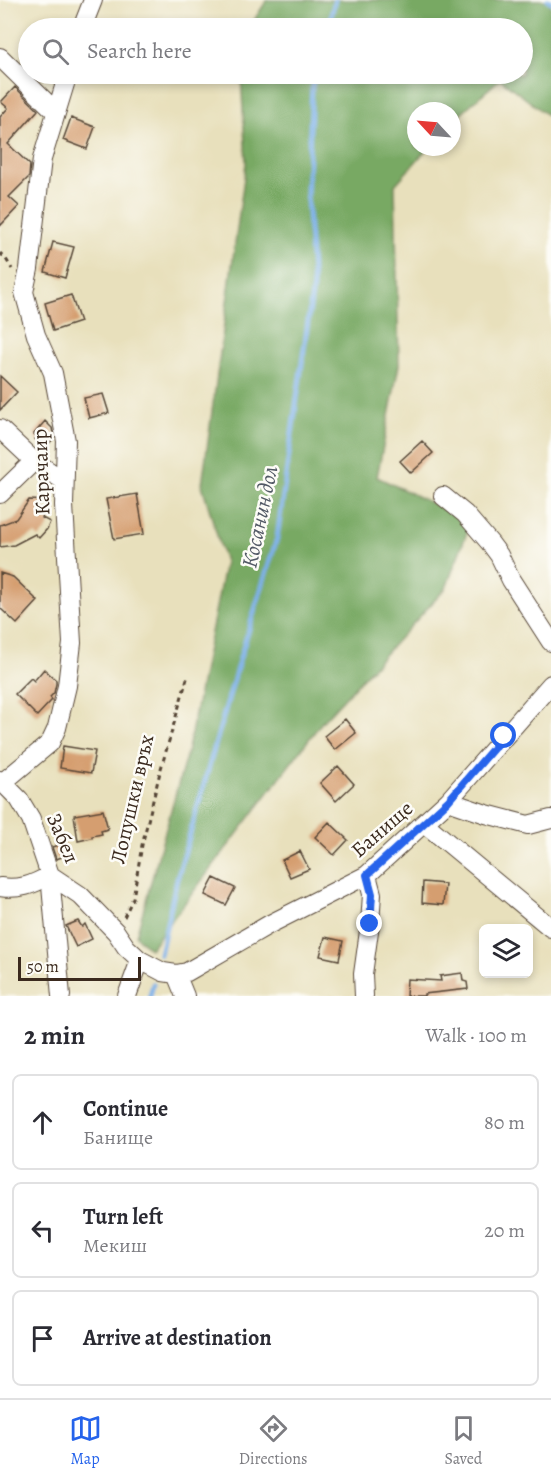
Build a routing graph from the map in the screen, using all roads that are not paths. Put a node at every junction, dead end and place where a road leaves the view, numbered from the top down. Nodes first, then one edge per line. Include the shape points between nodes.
1 (93, 0) edge
2 (86, 18) edge
3 (0, 57) edge
4 (18, 75) edge
5 (27, 84) edge
6 (65, 84) edge
7 (56, 112) junction
8 (0, 429) edge
9 (34, 461) junction
10 (64, 480) junction
11 (0, 494) edge
12 (443, 496) dead end
13 (551, 642) edge
14 (551, 684) edge
15 (1, 781) edge
16 (448, 801) junction
17 (551, 819) edge
18 (424, 823) junction
19 (50, 875) junction
20 (367, 875) junction
21 (0, 887) edge
22 (551, 928) edge
23 (140, 960) junction
24 (176, 974) junction
25 (61, 996) edge
26 (127, 996) edge
27 (185, 996) edge
28 (364, 996) edge

1 - 2 street
3 - 4 street
5 - 7 street
6 - 7 street, Карачаир
7 - 10 street, Карачаир via 42,159 24,292 36,335 53,372 66,441
8 - 9 street
9 - 10 street
9 - 11 street
10 - 15 street, Карачаир via 72,643 67,686 50,743
12 - 13 street via 465,514 495,549
14 - 16 street, Банище
15 - 19 street, Забел via 32,819
16 - 17 street via 528,825
16 - 18 street, Банище
18 - 20 street, Банище
18 - 22 street
19 - 21 street via 19,888
19 - 23 street, Забел via 80,896
19 - 25 street
20 - 24 street, Банище via 270,924 188,972
20 - 28 street via 372,894
23 - 24 street
23 - 26 street
24 - 27 street

